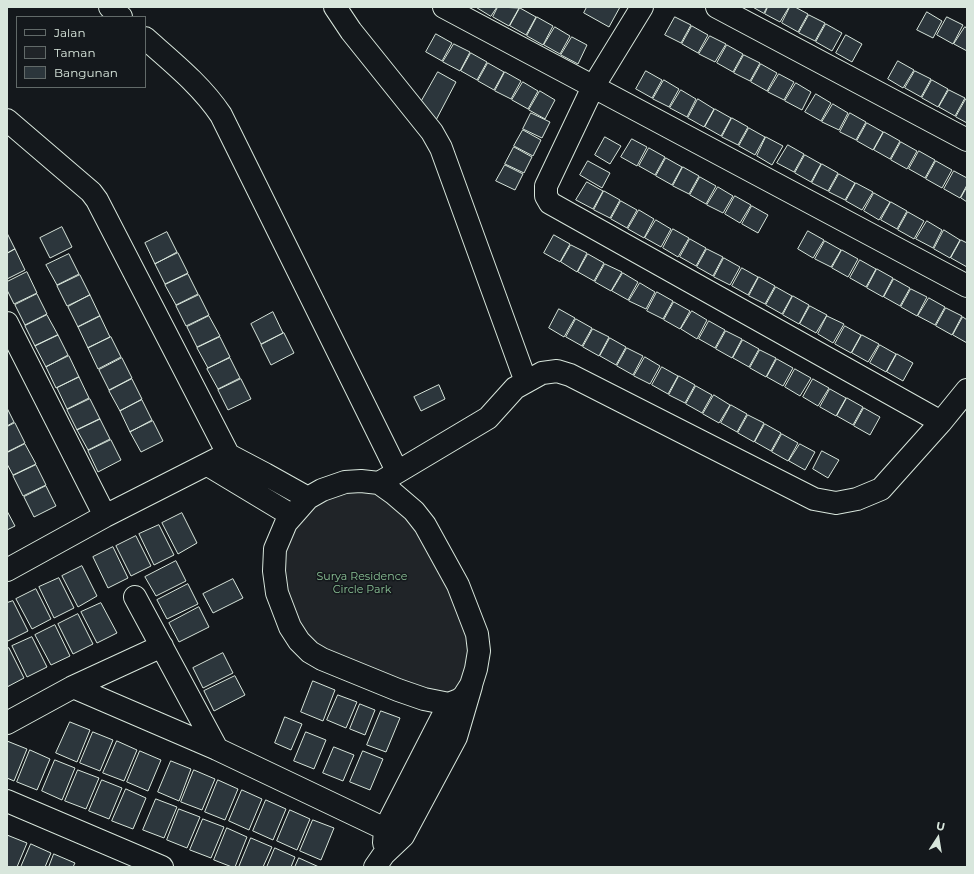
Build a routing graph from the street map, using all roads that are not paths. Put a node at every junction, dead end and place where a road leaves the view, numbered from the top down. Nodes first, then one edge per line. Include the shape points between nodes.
1 (110, 7) edge
2 (335, 7) edge
3 (444, 7) edge
4 (642, 7) edge
5 (717, 7) edge
6 (120, 16) edge
7 (146, 39) edge
8 (592, 87) junction
9 (7, 120) edge
10 (967, 140) edge
11 (967, 286) edge
12 (7, 323) edge
13 (521, 385) junction
14 (967, 390) edge
15 (941, 422) junction
16 (227, 454) junction
17 (208, 465) junction
18 (397, 471) junction
19 (379, 483) junction
20 (308, 498) junction
21 (291, 515) junction
22 (105, 516) junction
23 (7, 570) edge
24 (135, 597) dead end
25 (162, 646) junction
26 (471, 685) junction
27 (73, 687) junction
28 (449, 704) junction
29 (7, 723) edge
30 (449, 726) junction
31 (216, 749) junction
32 (7, 801) edge
33 (394, 832) junction
34 (380, 861) edge
35 (162, 867) edge

1 - 6 street
2 - 13 street via 351,31 432,132 440,148
3 - 8 street
4 - 8 street
5 - 10 street
7 - 18 street via 213,102 221,114
8 - 11 street
8 - 15 street via 546,186 546,196 550,203
9 - 16 street via 97,200
12 - 22 street
13 - 15 street via 542,373 557,371 570,375 814,499 836,503 857,499 881,489
13 - 18 street via 488,418
14 - 15 street
16 - 17 street
16 - 20 street
17 - 21 street
17 - 22 street
18 - 19 street
19 - 20 street via 345,482
19 - 26 street via 393,493 425,525 458,585 477,634 479,651
20 - 21 street
21 - 28 street via 275,549 274,571 277,593 290,627 299,641 310,652 358,674 424,700
22 - 23 street
24 - 25 street
25 - 27 street
25 - 31 street
26 - 28 street via 464,696
26 - 30 street
27 - 29 street
27 - 31 street
28 - 30 street
30 - 33 street
31 - 33 street
32 - 35 street
33 - 34 street

